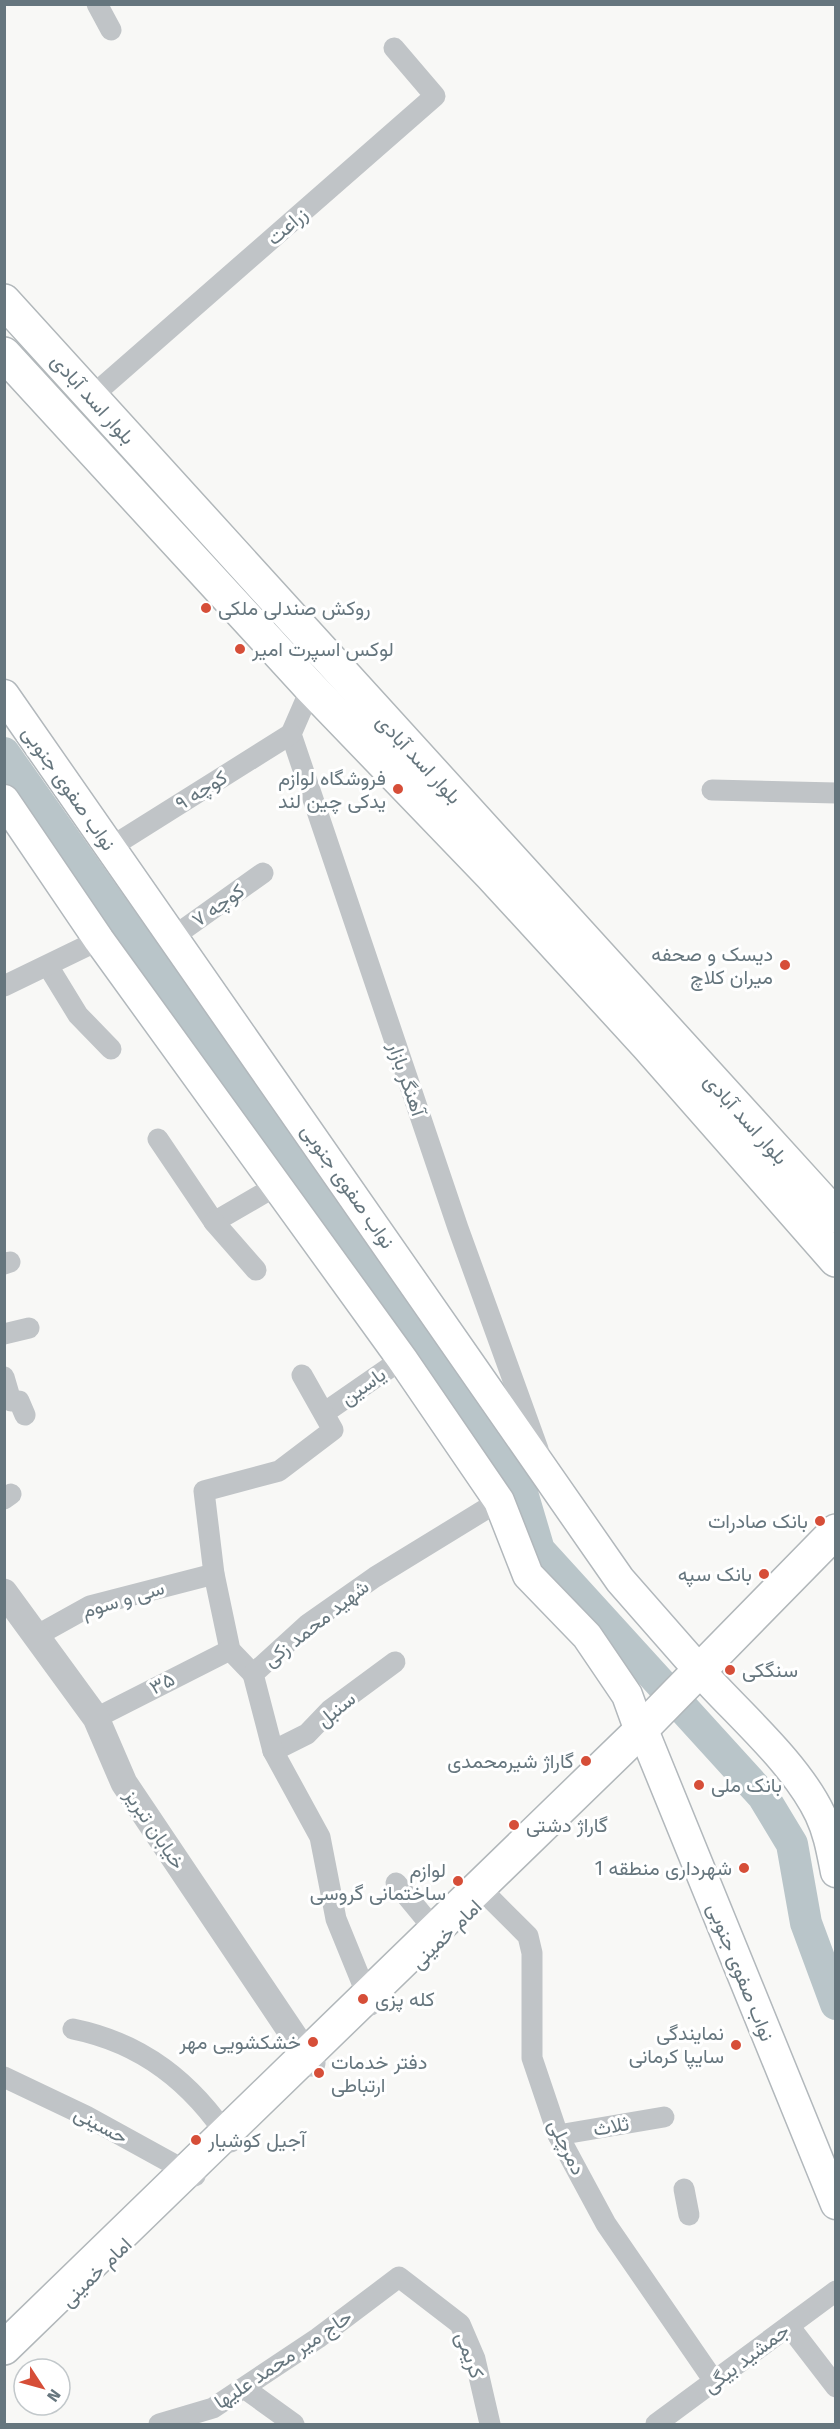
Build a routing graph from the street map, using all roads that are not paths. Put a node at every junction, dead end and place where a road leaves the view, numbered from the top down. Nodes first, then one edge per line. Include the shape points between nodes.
1 (96, 4) edge
2 (111, 30) dead end
3 (394, 48) dead end
4 (4, 301) edge
5 (4, 354) edge
6 (91, 397) junction
7 (254, 579) junction
8 (230, 599) junction
9 (311, 688) junction
10 (4, 695) edge
11 (291, 734) junction
12 (712, 790) dead end
13 (836, 792) edge
14 (4, 800) edge
15 (111, 847) junction
16 (263, 873) dead end
17 (173, 937) junction
18 (99, 940) junction
19 (48, 966) junction
20 (4, 986) edge
21 (111, 1048) dead end
22 (158, 1139) dead end
23 (276, 1186) junction
24 (836, 1215) edge
25 (214, 1222) junction
26 (836, 1260) edge
27 (256, 1270) dead end
28 (29, 1328) dead end
29 (4, 1334) edge
30 (402, 1359) junction
31 (302, 1375) dead end
32 (4, 1377) edge
33 (324, 1413) junction
34 (25, 1415) dead end
35 (546, 1469) junction
36 (499, 1501) junction
37 (836, 1531) edge
38 (836, 1559) edge
39 (214, 1574) junction
40 (4, 1592) edge
41 (36, 1636) junction
42 (230, 1650) junction
43 (395, 1662) dead end
44 (252, 1674) junction
45 (700, 1680) junction
46 (96, 1718) junction
47 (647, 1731) junction
48 (273, 1751) junction
49 (836, 1872) edge
50 (396, 1883) dead end
51 (482, 1891) junction
52 (434, 1929) junction
53 (369, 2001) junction
54 (72, 2029) dead end
55 (309, 2059) junction
56 (4, 2077) edge
57 (664, 2117) dead end
58 (558, 2135) junction
59 (228, 2137) junction
60 (190, 2174) junction
61 (684, 2189) dead end
62 (836, 2204) edge
63 (689, 2216) dead end
64 (399, 2277) joint
65 (836, 2291) edge
66 (789, 2326) junction
67 (4, 2348) edge
68 (4, 2360) edge
69 (714, 2381) junction
70 (836, 2387) edge
71 (244, 2388) junction
72 (159, 2424) edge
73 (294, 2424) edge
74 (490, 2424) edge
75 (656, 2424) edge

1 - 2 street
3 - 6 street, زراعت via 435,96
4 - 6 main road, بلوار اسد آبادی
5 - 8 main road, بلوار اسد آبادی
6 - 7 main road, بلوار اسد آبادی
7 - 8 main road
7 - 24 main road, بلوار اسد آبادی
8 - 9 main road, بلوار اسد آبادی
9 - 11 street
9 - 26 main road, بلوار اسد آبادی via 515,901
10 - 15 main road, نواب صفوی جنوبی
11 - 15 street, کوچه ۹
11 - 35 street, آهنگر بازار via 454,1216
12 - 13 street
14 - 18 main road, نواب صفوی جنوبی
15 - 17 main road, نواب صفوی جنوبی
16 - 17 street, کوچه ۷
17 - 35 main road, نواب صفوی جنوبی
18 - 19 street
18 - 23 main road, نواب صفوی جنوبی
19 - 20 street
19 - 21 street via 78,1015
22 - 25 street
23 - 25 street
23 - 30 main road, نواب صفوی جنوبی
25 - 27 street
28 - 29 street
30 - 33 street, یاسین
30 - 36 main road, نواب صفوی جنوبی
31 - 33 street
32 - 34 street via 11,1401 19,1401
33 - 39 street via 333,1430 279,1471 204,1491
35 - 45 main road, نواب صفوی جنوبی via 620,1580
36 - 44 street, شهید محمد زکی via 375,1577 308,1624
36 - 47 main road, نواب صفوی جنوبی via 528,1575 586,1636
37 - 45 main road, امام خمینی
38 - 45 main road, امام خمینی
39 - 41 street, سی و سوم via 90,1606
39 - 42 street
40 - 41 street, خیابان تبریز
41 - 46 street, خیابان تبریز
42 - 44 street
42 - 46 street, ۳۵
43 - 48 street, سنبل via 330,1710 307,1734
44 - 48 street, شهید محمد زکی
45 - 47 main road, امام خمینی
45 - 49 main road, نواب صفوی جنوبی via 806,1789 821,1815
46 - 55 street, خیابان تبریز via 124,1783
47 - 51 main road, امام خمینی
47 - 62 main road, نواب صفوی جنوبی
48 - 53 street, شهید محمد زکی via 320,1837 336,1919
50 - 52 street
51 - 52 main road, امام خمینی
51 - 53 main road, امام خمینی
51 - 58 street, دمرچلی via 528,1936 532,1953 532,2058
52 - 53 main road, امام خمینی
53 - 55 main road, امام خمینی
54 - 59 street via 126,2044 168,2070 199,2100
55 - 59 main road, امام خمینی
56 - 60 street, حسینی via 86,2116
57 - 58 street, ثلاث
58 - 69 street, دمرچلی via 606,2224
59 - 60 main road, امام خمینی
60 - 67 main road, امام خمینی
60 - 68 main road, امام خمینی
61 - 63 street
64 - 71 street, حاج میر محمد علیها
64 - 74 street, کریمی via 460,2325 475,2359
65 - 66 street, جمشید بیگی
66 - 69 street, جمشید بیگی
66 - 70 street
69 - 75 street, جمشید بیگی
71 - 72 street, حاج میر محمد علیها via 213,2408
71 - 73 street

